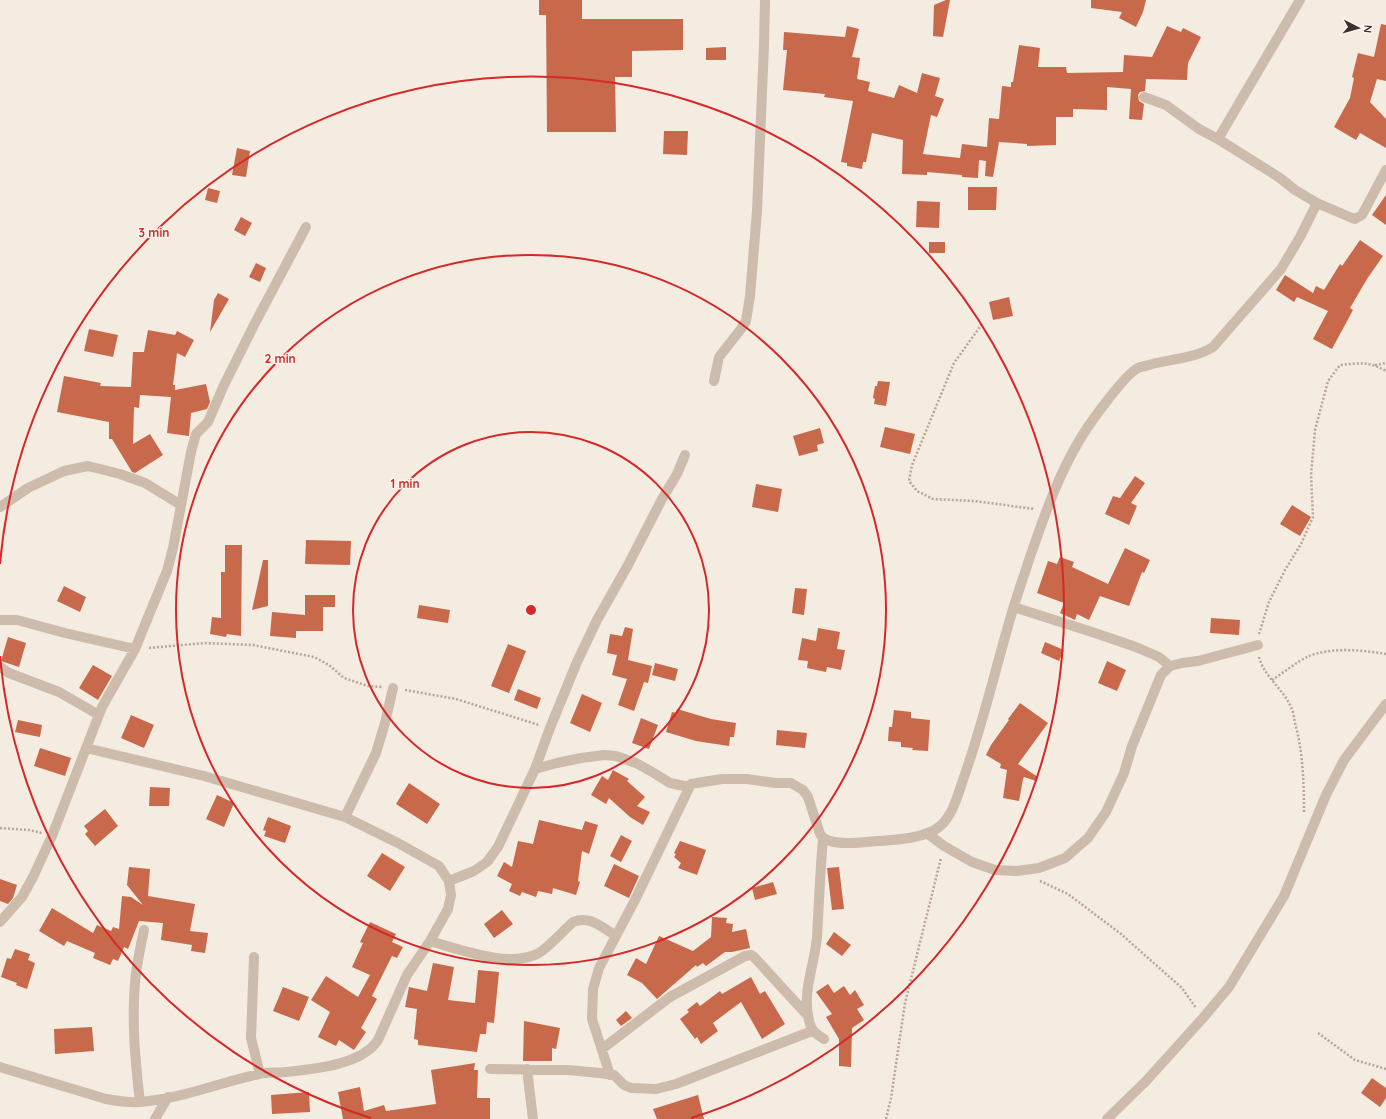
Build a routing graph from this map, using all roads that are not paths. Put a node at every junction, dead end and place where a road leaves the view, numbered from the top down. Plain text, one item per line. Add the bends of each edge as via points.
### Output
1 (765, 0) edge
2 (1300, 0) edge
3 (1144, 98) dead end
4 (1218, 139) junction
5 (1386, 170) edge
6 (1317, 203) junction
7 (306, 227) dead end
8 (714, 381) dead end
9 (685, 455) dead end
10 (181, 505) junction
11 (0, 507) edge
12 (1014, 607) junction
13 (0, 620) edge
14 (1258, 645) road end
15 (135, 649) junction
16 (1170, 666) junction
17 (0, 667) edge
18 (394, 688) road end
19 (1386, 704) edge
20 (99, 714) junction
21 (86, 748) junction
22 (535, 770) junction
23 (689, 787) junction
24 (345, 817) junction
25 (928, 834) junction
26 (822, 839) junction
27 (449, 881) junction
28 (0, 922) edge
29 (144, 930) dead end
30 (616, 936) junction
31 (430, 941) junction
32 (254, 957) dead end
33 (808, 1016) junction
34 (812, 1031) junction
35 (824, 1039) dead end
36 (602, 1049) junction
37 (0, 1067) edge
38 (490, 1069) dead end
39 (527, 1069) junction
40 (260, 1074) junction
41 (610, 1075) junction
42 (168, 1097) junction
43 (140, 1102) junction
44 (155, 1119) edge
45 (533, 1119) edge
46 (1107, 1119) edge

1 - 8 street via 757,210 750,296 746,321 719,357
2 - 4 street
3 - 4 street via 1166,105 1199,129
4 - 6 street
5 - 6 street via 1366,209 1355,219
6 - 12 street via 1281,269 1213,347 1189,357 1139,368 1131,373 1103,406 1063,470 1045,511
7 - 10 street via 250,332 208,422 195,437
9 - 22 street via 597,620 577,662
10 - 11 street via 145,483 88,466 64,471 28,488
10 - 15 street via 167,571
12 - 16 street via 1136,647 1160,657
12 - 25 street via 970,761 955,801 940,827
13 - 15 street via 17,620 65,634
14 - 16 street
15 - 20 street
16 - 25 street via 1161,675 1132,746 1124,773 1106,812 1088,838 1065,858 1039,868 995,870 972,862
17 - 20 street via 59,692
18 - 24 street via 376,753
19 - 46 street via 1344,760 1326,795 1284,896 1229,986 1146,1081
20 - 21 street
21 - 24 street via 204,776
21 - 28 street via 52,836 28,889
22 - 23 street via 581,758 616,756 636,763 670,783
22 - 27 street via 498,846 486,862 474,871
23 - 26 street via 694,783 722,779 791,783 803,790 808,797
23 - 30 street
24 - 27 street via 439,866
25 - 26 street via 853,843
26 - 33 street via 817,937 806,1004
27 - 31 street via 451,895 448,909
29 - 43 street via 136,973 134,1006
30 - 31 street via 588,919 580,919 573,922 539,953 520,959 493,958
30 - 36 street via 599,968 593,990 592,1019
31 - 40 street via 407,975 378,1040 368,1051 340,1063
32 - 40 street via 252,1038
33 - 34 street
33 - 36 street via 754,957 748,955 670,997
34 - 35 street
34 - 41 street via 667,1088 629,1088 618,1078
36 - 41 street
37 - 43 street via 106,1099
38 - 39 street
39 - 41 street
39 - 45 street
40 - 42 street
42 - 43 street
42 - 44 street

